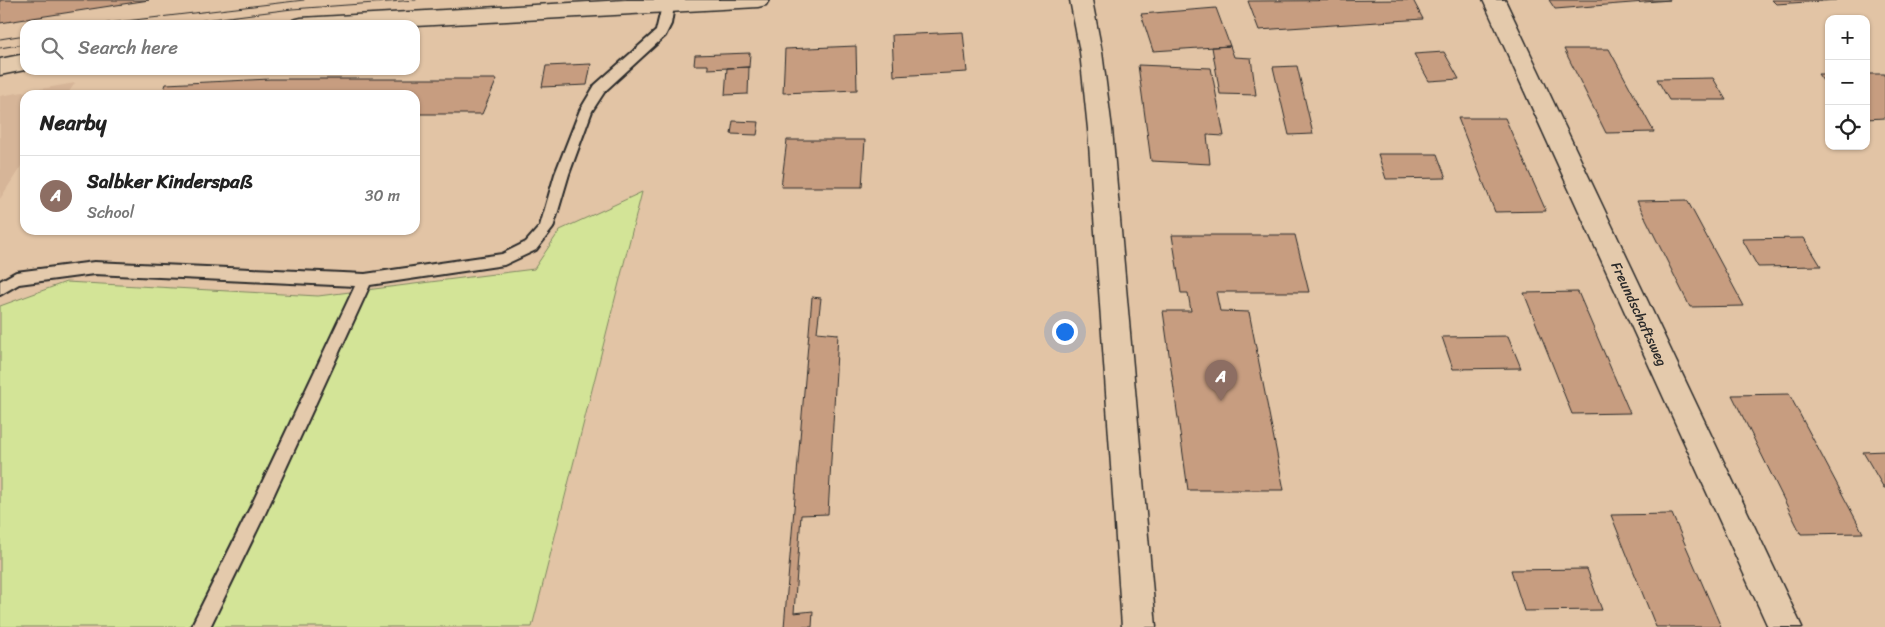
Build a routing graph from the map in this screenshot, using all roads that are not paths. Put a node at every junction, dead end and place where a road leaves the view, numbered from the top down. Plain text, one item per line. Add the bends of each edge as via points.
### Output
1 (758, 0) edge
2 (1080, 0) edge
3 (1494, 0) edge
4 (668, 6) junction
5 (370, 20) edge
6 (20, 63) edge
7 (0, 67) edge
8 (365, 280) junction
9 (0, 289) edge
10 (200, 627) edge
11 (1139, 627) edge
12 (1785, 627) edge

1 - 4 street
2 - 11 street via 1092,52 1100,130
3 - 12 street, Freundschaftsweg
4 - 5 street
4 - 8 lane via 660,33 600,88 586,110 546,228 531,246 504,259
6 - 7 street
8 - 9 lane via 94,268 16,278
8 - 10 lane

